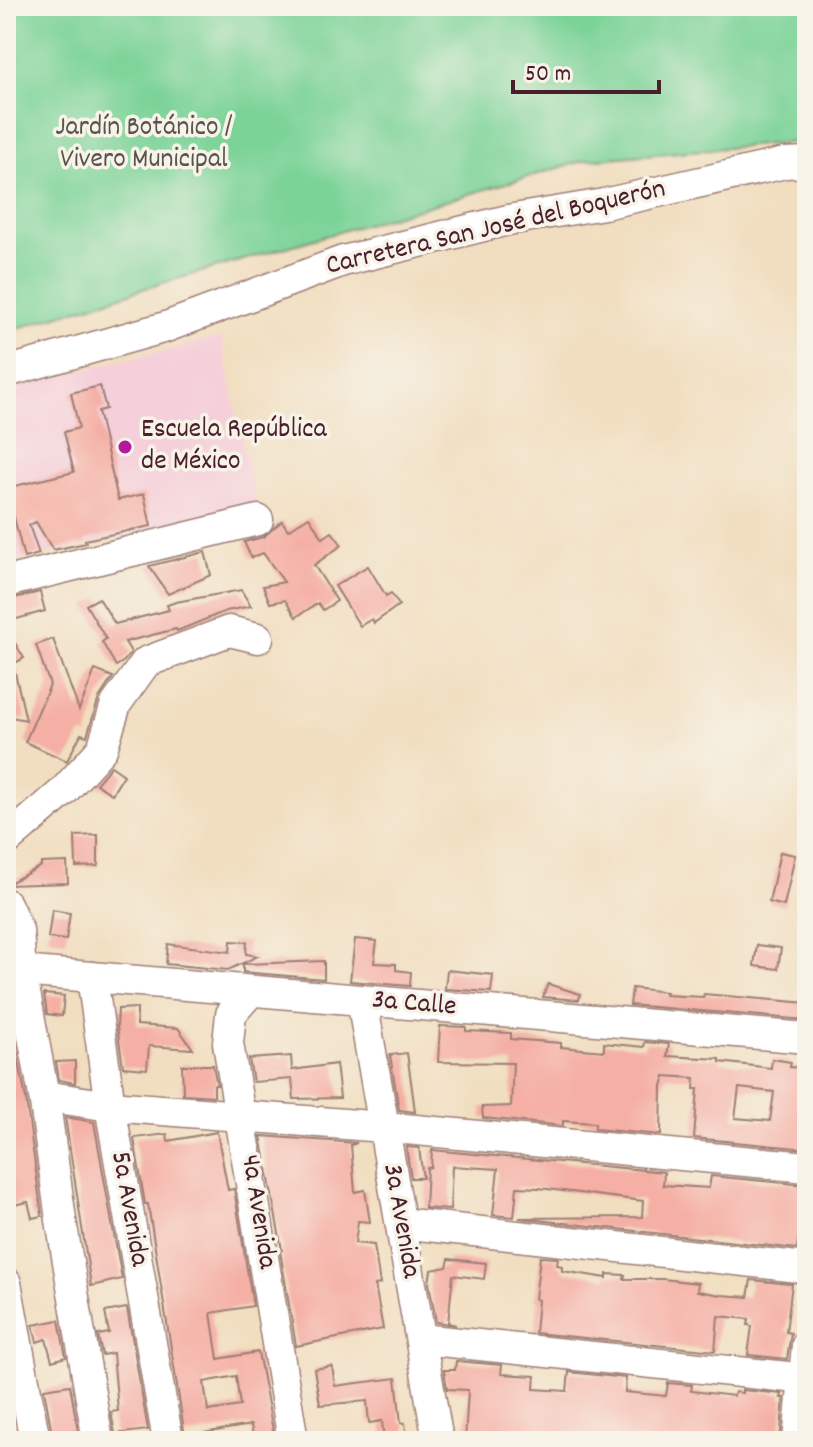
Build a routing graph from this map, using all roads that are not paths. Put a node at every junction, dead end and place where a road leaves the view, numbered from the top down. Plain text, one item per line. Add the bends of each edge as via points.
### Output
1 (807, 162) edge
2 (6, 372) edge
3 (258, 520) dead end
4 (6, 582) edge
5 (258, 638) dead end
6 (6, 841) edge
7 (6, 904) edge
8 (21, 971) junction
9 (92, 977) junction
10 (251, 991) junction
11 (362, 1000) junction
12 (807, 1038) edge
13 (44, 1096) junction
14 (110, 1106) junction
15 (241, 1115) junction
16 (384, 1127) junction
17 (807, 1167) edge
18 (401, 1223) junction
19 (807, 1268) edge
20 (6, 1283) edge
21 (421, 1339) junction
22 (807, 1345) edge
23 (806, 1379) edge
24 (35, 1441) edge
25 (98, 1441) edge
26 (168, 1441) edge
27 (293, 1441) edge
28 (438, 1441) edge
29 (798, 1441) edge

1 - 2 street, Carretera San José del Boquerón via 508,220 343,261 166,327
3 - 4 street
5 - 6 street via 229,631 146,662 116,704 102,749 63,792
7 - 8 street via 18,930
8 - 9 street, 3a Calle
8 - 13 street
9 - 10 street, 3a Calle
9 - 14 street, 5a Avenida
10 - 11 street, 3a Calle
10 - 15 street, 4a Avenida via 231,1014 228,1043
11 - 12 street, 3a Calle
11 - 16 street, 3a Avenida
13 - 14 street
13 - 25 street
14 - 15 street
14 - 26 street, 5a Avenida
15 - 16 street
15 - 27 street, 4a Avenida
16 - 17 street
16 - 18 street, 3a Avenida
18 - 19 street
18 - 21 street, 3a Avenida
20 - 24 street
21 - 23 street
21 - 28 street, 3a Avenida
22 - 23 street
23 - 29 street

